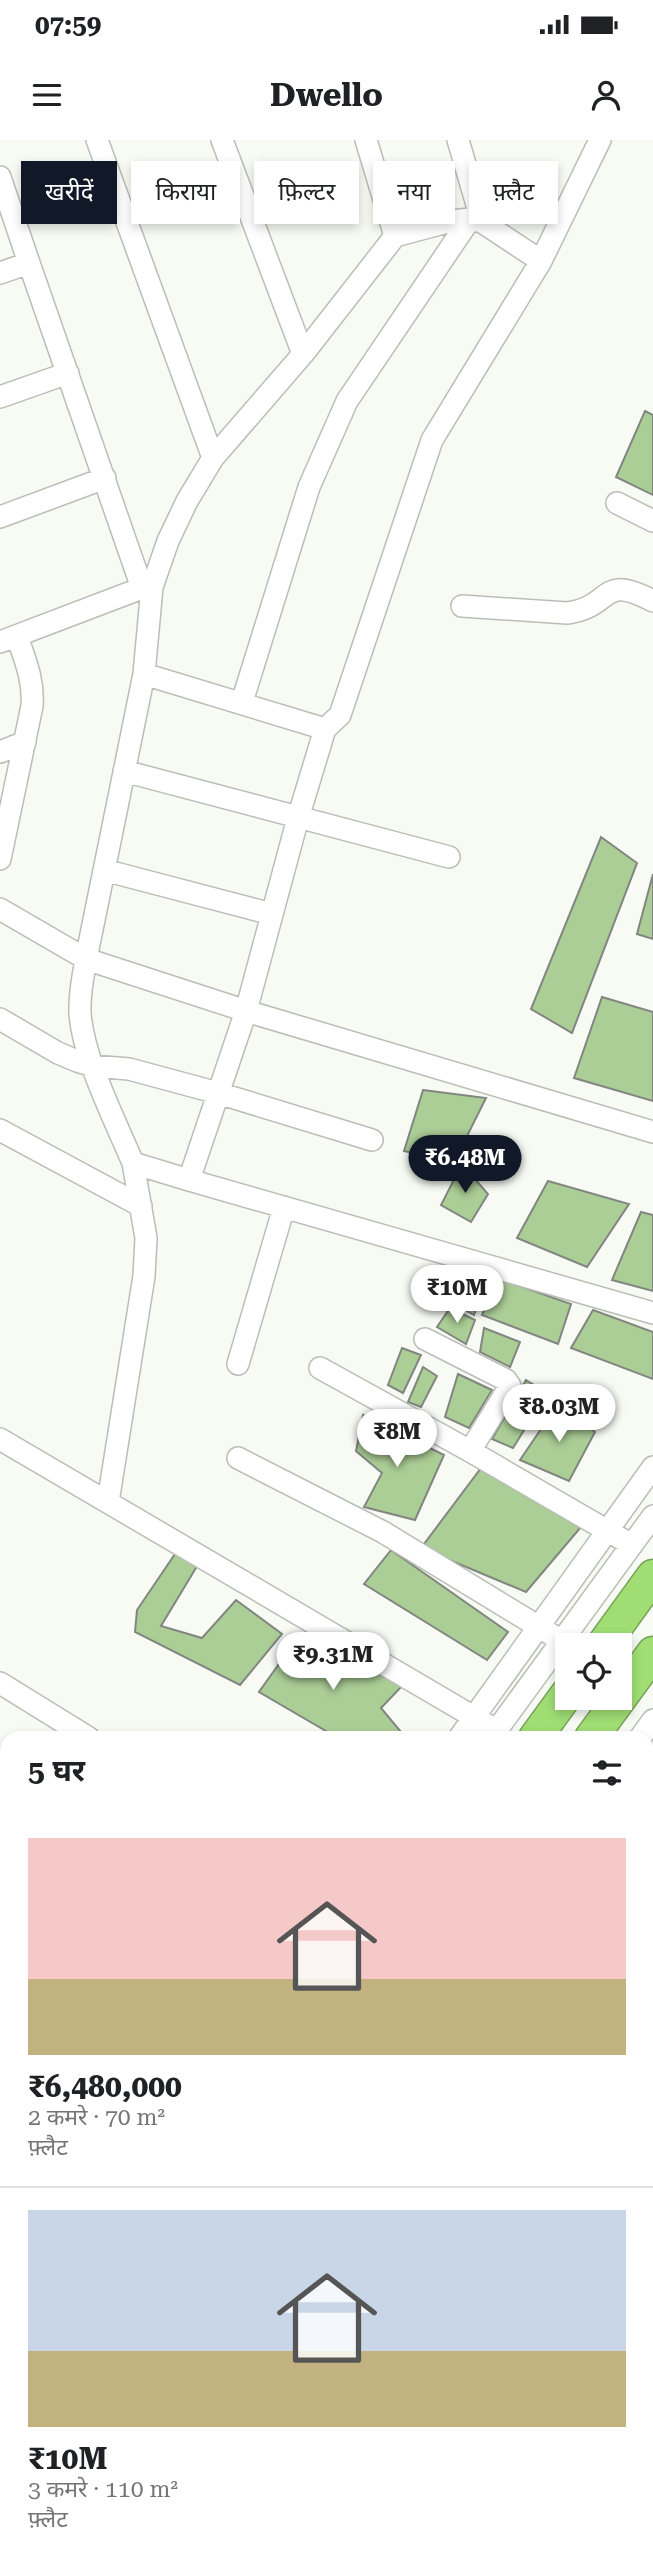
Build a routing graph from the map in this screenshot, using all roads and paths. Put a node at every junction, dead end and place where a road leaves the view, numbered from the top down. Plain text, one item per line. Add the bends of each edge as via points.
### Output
1 (97, 140) edge
2 (222, 140) edge
3 (366, 140) edge
4 (458, 140) edge
5 (600, 140) edge
6 (0, 177) edge
7 (469, 189) edge
8 (469, 220) edge
9 (473, 224) edge
10 (482, 224) edge
11 (396, 236) junction
12 (541, 261) junction
13 (29, 263) junction
14 (0, 273) edge
15 (303, 354) junction
16 (68, 373) junction
17 (0, 397) edge
18 (213, 458) junction
19 (105, 478) junction
20 (617, 503) dead end
21 (0, 517) edge
22 (653, 522) edge
23 (147, 587) junction
24 (653, 601) edge
25 (462, 606) dead end
26 (8, 639) edge
27 (144, 674) junction
28 (242, 702) junction
29 (325, 729) junction
30 (25, 743) junction
31 (0, 752) edge
32 (124, 771) junction
33 (298, 818) junction
34 (449, 857) dead end
35 (0, 859) edge
36 (104, 870) junction
37 (0, 909) edge
38 (272, 914) junction
39 (86, 959) junction
40 (246, 1011) junction
41 (0, 1019) edge
42 (93, 1066) junction
43 (218, 1093) junction
44 (0, 1130) edge
45 (653, 1132) edge
46 (372, 1140) dead end
47 (133, 1163) junction
48 (189, 1180) junction
49 (141, 1206) junction
50 (284, 1207) junction
51 (653, 1313) edge
52 (425, 1339) dead end
53 (238, 1364) dead end
54 (320, 1368) dead end
55 (0, 1439) edge
56 (470, 1451) junction
57 (238, 1458) dead end
58 (653, 1467) edge
59 (108, 1502) junction
60 (653, 1516) edge
61 (607, 1530) junction
62 (632, 1545) junction
63 (653, 1576) edge
64 (539, 1626) junction
65 (568, 1633) edge
66 (612, 1633) edge
67 (555, 1636) edge
68 (555, 1651) edge
69 (653, 1653) edge
70 (0, 1683) edge
71 (555, 1710) edge
72 (474, 1717) junction
73 (78, 1731) edge
74 (464, 1731) edge
75 (490, 1731) edge
76 (496, 1731) edge
77 (540, 1731) edge
78 (596, 1731) edge

1 - 18 street
2 - 15 street
3 - 11 street
4 - 7 street
5 - 12 street
6 - 13 street
8 - 11 street
9 - 28 street via 347,401 309,488
10 - 12 street
11 - 15 street
12 - 29 street via 432,440 340,715
13 - 14 street
13 - 16 street
15 - 18 street
16 - 17 street
16 - 19 street
18 - 23 street via 187,501
19 - 21 street
19 - 23 street
20 - 22 street
23 - 26 street
23 - 27 street
24 - 25 street via 633,590 614,589 581,611
26 - 30 street via 33,688
27 - 28 street
27 - 32 street
28 - 29 street
29 - 33 street
30 - 31 street
30 - 35 street
32 - 33 street
32 - 36 street
33 - 34 street
33 - 38 street
36 - 38 street
36 - 39 street
37 - 39 street
38 - 40 street
39 - 40 street
39 - 42 street via 80,1014
40 - 43 street
40 - 45 street
41 - 42 street via 58,1053
42 - 43 street via 128,1069
42 - 47 street
43 - 46 street
43 - 48 street
44 - 49 street
47 - 48 street
47 - 49 street
48 - 50 street
49 - 59 street via 146,1238 144,1276
50 - 51 street
50 - 53 street
52 - 56 street via 510,1386
54 - 56 street
55 - 59 street
56 - 61 street
57 - 64 street via 383,1532
58 - 61 street
59 - 72 street
60 - 62 street
61 - 62 street
61 - 64 street
62 - 65 street
63 - 66 highway
64 - 67 street
64 - 72 street
68 - 76 street
69 - 78 highway
70 - 73 street
71 - 77 highway
72 - 74 street
72 - 75 street

